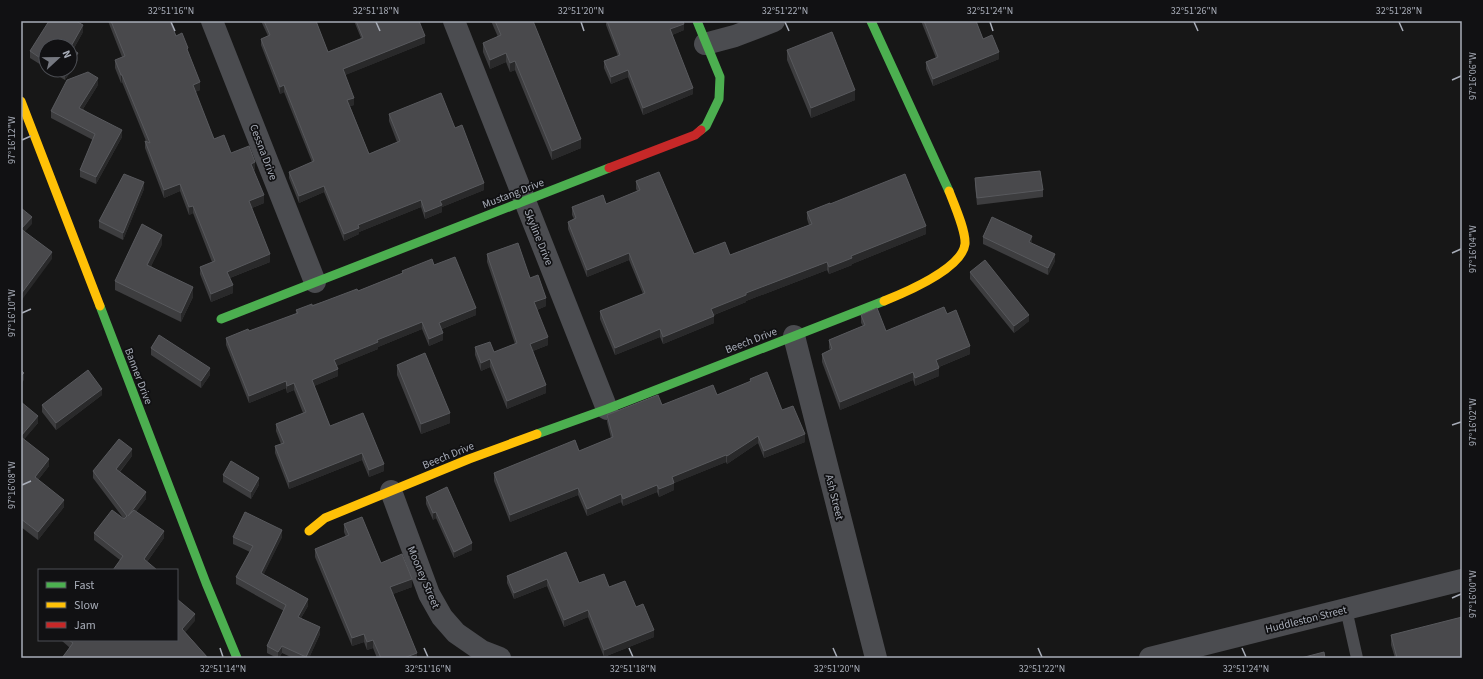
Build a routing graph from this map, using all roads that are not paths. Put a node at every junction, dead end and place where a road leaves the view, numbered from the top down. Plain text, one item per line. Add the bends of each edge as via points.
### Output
1 (212, 21) edge
2 (454, 21) edge
3 (697, 21) edge
4 (774, 21) edge
5 (871, 21) edge
6 (705, 44) junction
7 (21, 101) edge
8 (525, 201) junction
9 (315, 282) junction
10 (221, 319) dead end
11 (794, 336) junction
12 (608, 409) junction
13 (391, 491) junction
14 (309, 531) dead end
15 (1462, 580) edge
16 (1346, 609) junction
17 (1186, 654) edge
18 (237, 658) edge
19 (500, 658) edge
20 (876, 658) edge
21 (1150, 658) edge
22 (1357, 658) edge

1 - 9 street, Cessna Drive
2 - 8 street, Skyline Drive
3 - 6 street, Mustang Drive
4 - 6 street via 736,36
5 - 11 street, Beech Drive via 949,190 964,234 965,245 959,257 940,273 912,289
6 - 8 street, Mustang Drive via 720,77 719,99 706,126 695,135
7 - 18 street, Banner Drive via 206,584
8 - 9 street, Mustang Drive
8 - 12 street, Skyline Drive
9 - 10 street, Mustang Drive
11 - 12 street, Beech Drive
11 - 20 street, Ash Street
12 - 13 street, Beech Drive via 469,459
13 - 14 street, Beech Drive via 325,518
13 - 19 street, Mooney Street via 429,594 442,617 456,633 482,651
15 - 16 street, Huddleston Street
16 - 17 street, Huddleston Street
16 - 22 lane
17 - 21 street, Huddleston Street

